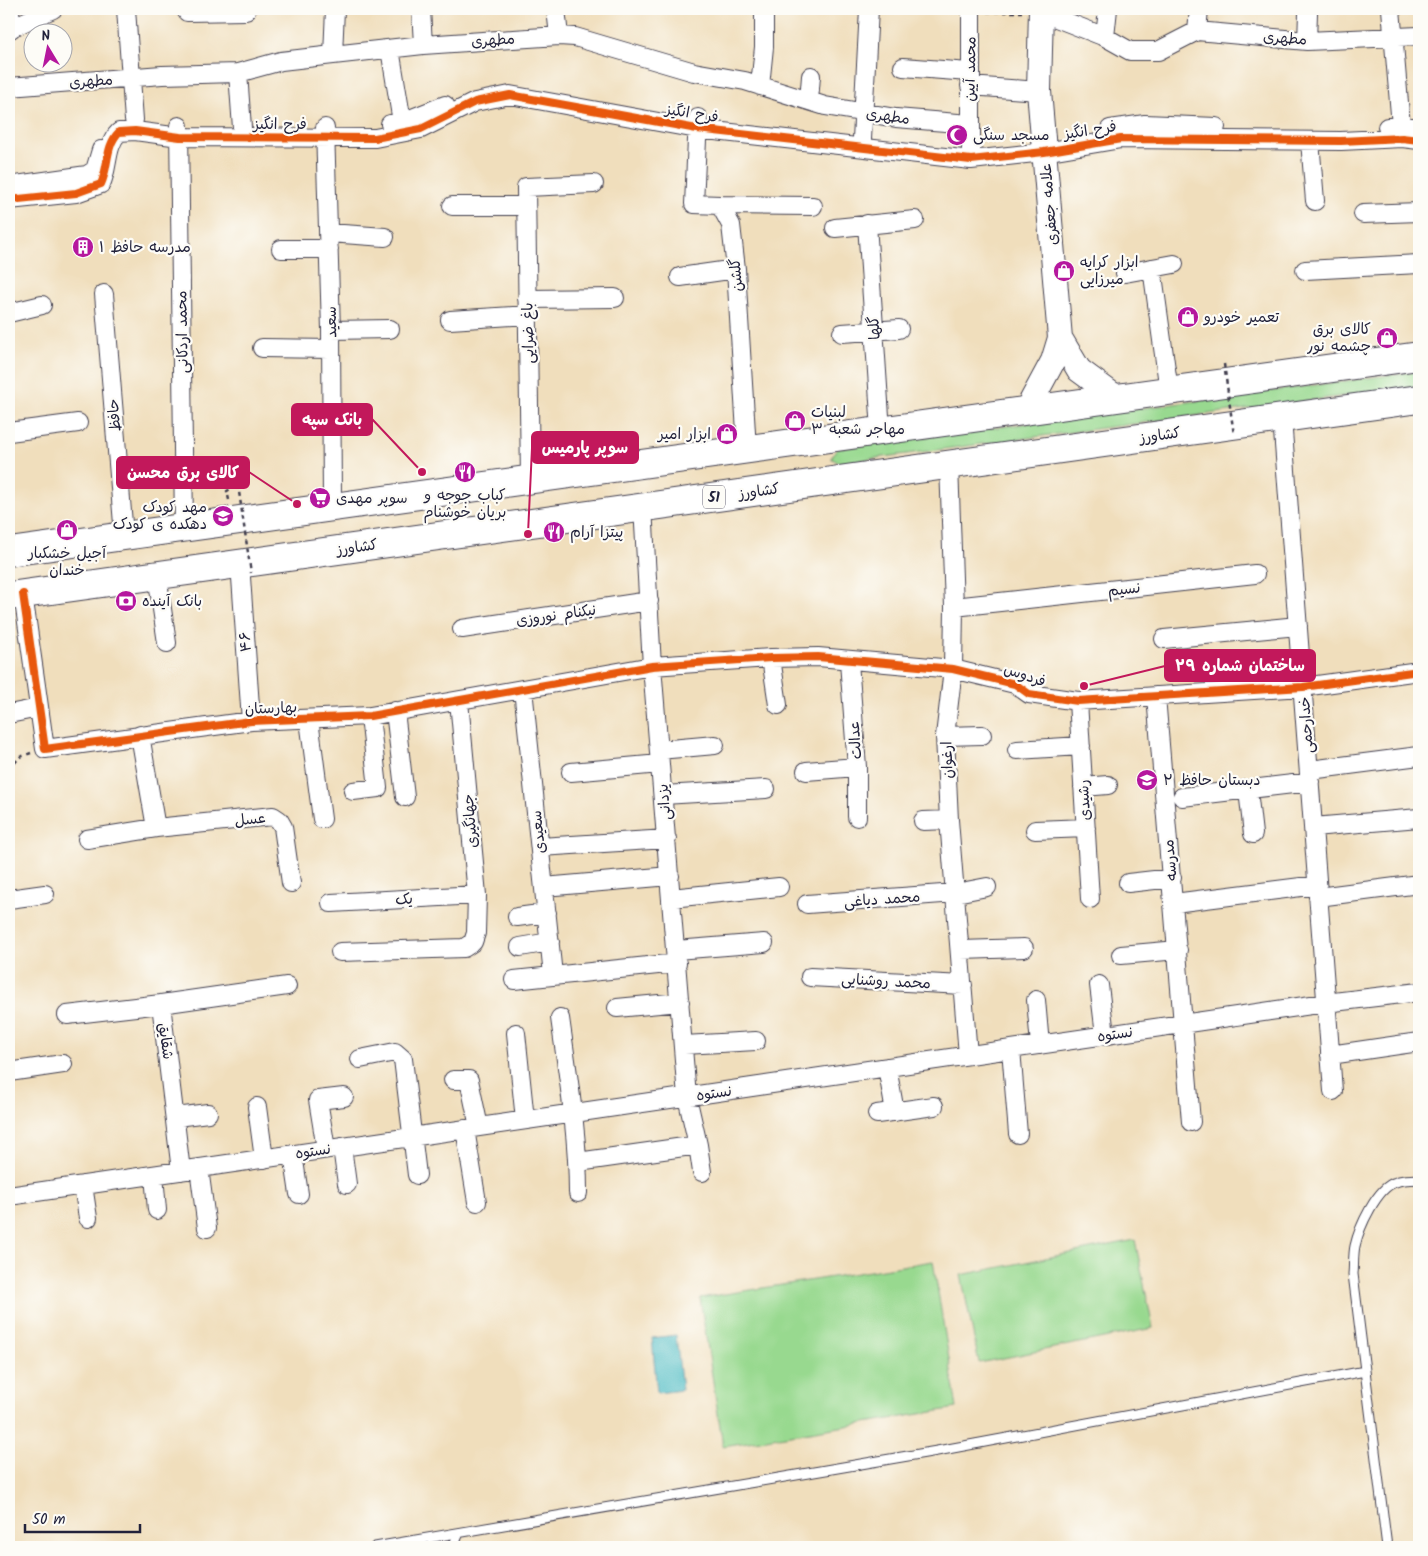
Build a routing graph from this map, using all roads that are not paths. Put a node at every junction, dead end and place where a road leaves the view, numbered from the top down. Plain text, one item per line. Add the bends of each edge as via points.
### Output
1 (10, 9) edge
2 (53, 9) edge
3 (126, 9) edge
4 (334, 9) edge
5 (421, 9) edge
6 (556, 9) edge
7 (764, 9) edge
8 (869, 9) edge
9 (1108, 9) edge
10 (1199, 9) edge
11 (1391, 9) edge
12 (215, 10) edge
13 (1041, 10) edge
14 (971, 11) edge
15 (187, 12) dead end
16 (246, 12) dead end
17 (1308, 12) dead end
18 (10, 29) edge
19 (1197, 31) junction
20 (559, 36) junction
21 (1419, 36) edge
22 (1105, 37) junction
23 (1393, 37) junction
24 (1307, 41) junction
25 (422, 45) junction
26 (390, 49) junction
27 (333, 55) junction
28 (903, 67) dead end
29 (238, 73) junction
30 (811, 76) dead end
31 (130, 78) junction
32 (970, 79) junction
33 (9, 86) edge
34 (760, 86) junction
35 (1039, 91) junction
36 (809, 101) junction
37 (865, 113) junction
38 (134, 120) junction
39 (402, 122) junction
40 (698, 124) junction
41 (970, 124) junction
42 (1401, 126) junction
43 (1419, 127) edge
44 (242, 128) junction
45 (180, 129) junction
46 (325, 132) junction
47 (862, 139) junction
48 (1419, 140) edge
49 (1310, 141) junction
50 (1044, 146) junction
51 (970, 154) junction
52 (594, 184) dead end
53 (9, 186) edge
54 (9, 200) edge
55 (1315, 201) dead end
56 (720, 205) junction
57 (452, 206) dead end
58 (526, 206) junction
59 (813, 206) dead end
60 (1419, 212) edge
61 (1363, 214) dead end
62 (915, 220) dead end
63 (867, 224) junction
64 (835, 228) dead end
65 (384, 237) dead end
66 (329, 241) junction
67 (281, 249) dead end
68 (1174, 264) dead end
69 (1419, 264) edge
70 (1152, 268) junction
71 (736, 269) junction
72 (1305, 270) dead end
73 (1125, 273) dead end
74 (680, 277) dead end
75 (104, 294) dead end
76 (615, 298) dead end
77 (42, 305) dead end
78 (528, 307) junction
79 (9, 313) edge
80 (450, 320) dead end
81 (390, 329) dead end
82 (899, 329) dead end
83 (331, 330) junction
84 (874, 330) junction
85 (842, 333) dead end
86 (1060, 338) junction
87 (262, 348) dead end
88 (331, 349) junction
89 (1419, 356) edge
90 (1168, 391) junction
91 (1116, 398) junction
92 (1419, 399) edge
93 (1026, 411) junction
94 (1282, 418) junction
95 (78, 423) dead end
96 (881, 431) junction
97 (9, 432) edge
98 (747, 449) junction
99 (949, 464) junction
100 (530, 480) junction
101 (332, 507) junction
102 (643, 507) junction
103 (184, 528) junction
104 (124, 536) junction
105 (13, 548) edge
106 (246, 568) junction
107 (1255, 574) dead end
108 (157, 575) junction
109 (16, 595) edge
110 (650, 601) junction
111 (954, 607) junction
112 (1298, 626) junction
113 (462, 629) dead end
114 (1164, 639) dead end
115 (167, 643) dead end
116 (771, 658) junction
117 (849, 662) junction
118 (652, 666) junction
119 (953, 669) junction
120 (1419, 671) edge
121 (1303, 687) junction
122 (523, 690) junction
123 (1156, 696) junction
124 (459, 701) junction
125 (1078, 701) junction
126 (778, 705) dead end
127 (39, 708) junction
128 (395, 711) junction
129 (9, 714) edge
130 (370, 716) junction
131 (309, 720) junction
132 (251, 721) junction
133 (140, 735) junction
134 (982, 735) dead end
135 (946, 736) junction
136 (715, 745) dead end
137 (1081, 746) junction
138 (1017, 750) dead end
139 (1419, 756) edge
140 (660, 757) junction
141 (857, 767) junction
142 (806, 771) dead end
143 (572, 772) dead end
144 (1310, 776) junction
145 (1108, 785) dead end
146 (1084, 787) junction
147 (766, 789) dead end
148 (1248, 790) junction
149 (353, 791) dead end
150 (663, 795) junction
151 (405, 797) dead end
152 (1182, 797) dead end
153 (857, 817) dead end
154 (1419, 818) edge
155 (322, 819) dead end
156 (949, 820) junction
157 (923, 822) dead end
158 (1314, 827) junction
159 (156, 828) junction
160 (1086, 828) junction
161 (1035, 830) dead end
162 (1254, 834) dead end
163 (87, 839) dead end
164 (666, 839) junction
165 (540, 847) junction
166 (670, 876) junction
167 (1172, 878) junction
168 (291, 882) dead end
169 (1128, 883) dead end
170 (1419, 884) edge
171 (779, 886) dead end
172 (544, 887) junction
173 (987, 887) dead end
174 (1318, 891) junction
175 (956, 893) junction
176 (45, 894) dead end
177 (477, 895) junction
178 (672, 898) junction
179 (9, 899) edge
180 (1090, 899) dead end
181 (1174, 902) junction
182 (331, 903) dead end
183 (807, 904) dead end
184 (547, 914) junction
185 (517, 917) dead end
186 (550, 942) junction
187 (764, 943) dead end
188 (520, 947) dead end
189 (1024, 948) dead end
190 (961, 950) junction
191 (1178, 950) junction
192 (340, 952) dead end
193 (1121, 954) dead end
194 (676, 957) junction
195 (553, 975) junction
196 (810, 977) dead end
197 (514, 980) dead end
198 (963, 985) junction
199 (1100, 985) dead end
200 (287, 986) dead end
201 (1419, 992) edge
202 (1036, 1000) dead end
203 (680, 1002) junction
204 (1325, 1003) junction
205 (161, 1004) junction
206 (617, 1008) dead end
207 (67, 1015) dead end
208 (560, 1018) dead end
209 (1184, 1023) junction
210 (516, 1033) dead end
211 (1105, 1035) junction
212 (756, 1041) dead end
213 (1419, 1042) edge
214 (1040, 1045) junction
215 (684, 1046) junction
216 (1011, 1049) junction
217 (968, 1055) junction
218 (1330, 1055) junction
219 (360, 1059) dead end
220 (63, 1064) dead end
221 (887, 1067) junction
222 (9, 1072) edge
223 (453, 1080) dead end
224 (1333, 1091) dead end
225 (344, 1096) dead end
226 (686, 1097) junction
227 (934, 1106) dead end
228 (257, 1108) dead end
229 (895, 1112) junction
230 (208, 1113) dead end
231 (573, 1113) junction
232 (877, 1114) dead end
233 (176, 1116) junction
234 (525, 1120) junction
235 (1191, 1122) dead end
236 (472, 1128) junction
237 (1018, 1134) dead end
238 (412, 1137) junction
239 (698, 1145) junction
240 (334, 1148) junction
241 (293, 1154) junction
242 (264, 1159) junction
243 (578, 1162) junction
244 (200, 1168) junction
245 (181, 1171) junction
246 (702, 1172) dead end
247 (154, 1175) junction
248 (417, 1175) dead end
249 (1419, 1179) edge
250 (347, 1184) dead end
251 (83, 1185) junction
252 (578, 1193) dead end
253 (299, 1194) dead end
254 (9, 1196) edge
255 (477, 1202) dead end
256 (158, 1210) dead end
257 (88, 1218) dead end
258 (207, 1228) dead end
259 (1365, 1371) junction
260 (459, 1533) junction
261 (375, 1547) edge
262 (454, 1547) edge
263 (1387, 1547) edge

1 - 18 street
2 - 18 street
3 - 31 street
4 - 27 street
5 - 25 street
6 - 20 street
7 - 34 street
8 - 37 street
9 - 22 street
10 - 19 street
11 - 23 street
12 - 15 street
12 - 16 street
13 - 22 street
13 - 35 main road, علامه جعفری
14 - 32 street, محمد آیین
17 - 24 street
19 - 22 street via 1158,51 1130,51
19 - 24 street, مطهری
20 - 25 street, مطهری
20 - 34 street, مطهری via 575,37 694,72
21 - 23 street, مطهری
23 - 24 street, مطهری
23 - 42 street
25 - 26 street, مطهری
26 - 27 street, مطهری
26 - 39 street
27 - 29 street, مطهری via 281,61
28 - 32 street
29 - 31 street, مطهری
29 - 44 street
30 - 36 street
31 - 33 street, مطهری
31 - 38 street
32 - 35 street
32 - 41 street, محمد آیین
34 - 36 street, مطهری
35 - 50 main road, علامه جعفری
36 - 37 street, مطهری
37 - 41 street, مطهری
37 - 47 street
38 - 45 street
38 - 53 street via 107,126 95,170 87,175
39 - 40 street via 467,96 507,86
39 - 46 street
40 - 46 street, فرح انگیز via 510,95 475,102 412,130 375,138
40 - 47 street
40 - 51 street, فرح انگیز
40 - 56 street via 694,204
41 - 51 street, محمد آیین
42 - 43 street
42 - 50 street via 1307,131 1146,124
44 - 45 street
44 - 46 street
45 - 46 street, فرح انگیز
45 - 54 street, فرح انگیز via 119,132 111,140 101,184 76,193
45 - 103 street, محمد اردکانی
46 - 66 street, سعید
47 - 51 street
48 - 49 street, فرح انگیز
49 - 50 street, فرح انگیز via 1121,139
49 - 55 street
50 - 51 street via 983,150
50 - 86 main road, علامه جعفری
52 - 58 street, باغ ضرایی via 526,187
56 - 59 street
56 - 71 street, گلشن via 731,225
57 - 58 street
58 - 78 street, باغ ضرایی
60 - 61 street
62 - 63 street
63 - 64 street
63 - 84 street, گلها
65 - 66 street
66 - 67 street
66 - 83 street, سعید
68 - 70 street
69 - 72 street
70 - 73 street
70 - 90 street
71 - 74 street
71 - 98 street, گلشن
75 - 104 street, حافظ
76 - 78 street
77 - 79 street
78 - 80 street
78 - 100 street, باغ ضرایی
81 - 83 street
82 - 84 street
83 - 88 street, سعید
84 - 85 street
84 - 96 street, گلها
86 - 91 main road, علامه جعفری via 1079,370
86 - 93 main road, علامه جعفری via 1053,361
87 - 88 street
88 - 101 street, سعید
89 - 90 main road
90 - 91 main road
91 - 93 main road
92 - 94 main road, کشاورز / 51
93 - 96 main road
94 - 99 main road, کشاورز / 51
94 - 112 street, خدارحمی
95 - 97 street
96 - 98 main road
98 - 100 main road
99 - 102 main road, کشاورز / 51
99 - 111 street, ارغوان
100 - 101 main road
101 - 103 main road
102 - 106 main road, کشاورز / 51
102 - 110 street, یزدانی
103 - 104 main road
104 - 105 main road
106 - 108 main road, کشاورز / 51
106 - 132 street, ۴۶
107 - 111 street, نسیم
108 - 109 main road, کشاورز / 51
108 - 115 street
109 - 127 street, بهارستان
110 - 113 street, نیکنام نوروزی
110 - 118 street, یزدانی
111 - 119 street, ارغوان
112 - 114 street
112 - 121 street, خدارحمی
116 - 117 street, فردوس via 818,657
116 - 118 street, فردوس
116 - 126 street
117 - 119 street, فردوس
117 - 141 street, عدالت
118 - 122 street, بهارستان
118 - 140 street, یزدانی
119 - 125 street, فردوس via 1015,684 1030,694
119 - 135 street, ارغوان
120 - 121 street, فردوس
121 - 123 street, فردوس
121 - 144 street, خدارحمی
122 - 124 street, بهارستان
122 - 165 street, سعیدی
123 - 125 street, فردوس
123 - 167 street, مدرسه
124 - 128 street, بهارستان
124 - 177 street, جهانگیری
125 - 137 street, رشیدی
127 - 129 street
127 - 133 street, بهارستان via 45,749
128 - 130 street, بهارستان
128 - 151 street
130 - 131 street, بهارستان
130 - 149 street via 378,788
131 - 132 street, بهارستان
131 - 155 street
132 - 133 street, بهارستان
133 - 159 street
134 - 135 street
135 - 156 street, ارغوان
136 - 140 street
137 - 138 street
137 - 146 street, رشیدی
139 - 144 street
140 - 143 street
140 - 150 street, یزدانی
141 - 142 street, عدالت
141 - 153 street
144 - 148 street
144 - 158 street, خدارحمی
145 - 146 street
146 - 160 street, رشیدی
147 - 150 street
148 - 152 street
148 - 162 street
150 - 164 street, یزدانی
154 - 158 street
156 - 157 street
156 - 175 street, ارغوان
158 - 174 street, خدارحمی
159 - 163 street
159 - 168 street, عسل via 273,816 283,827
160 - 161 street
160 - 180 street, رشیدی
164 - 165 street
164 - 166 street, یزدانی
165 - 172 street, سعیدی
166 - 172 street
166 - 178 street, یزدانی
167 - 169 street
167 - 181 street, مدرسه
170 - 174 street
171 - 178 street
172 - 184 street, سعیدی
173 - 175 street, محمد دیاغی
174 - 181 street
174 - 204 street, خدارحمی
175 - 183 street, محمد دیاغی
175 - 190 street, ارغوان
176 - 179 street
177 - 182 street, یک
177 - 192 street, جهانگیری via 476,933 473,942 464,948
178 - 194 street, یزدانی
181 - 191 street, مدرسه
184 - 185 street
184 - 186 street, سعیدی
186 - 188 street
186 - 195 street, سعیدی
187 - 194 street
189 - 190 street
190 - 198 street, ارغوان
191 - 193 street
191 - 209 street, مدرسه
194 - 195 street
194 - 203 street, یزدانی
195 - 197 street
196 - 198 street, محمد روشنایی
198 - 217 street, ارغوان
199 - 211 street
200 - 205 street
201 - 204 street, نستوه
202 - 214 street
203 - 206 street
203 - 215 street, یزدانی
204 - 209 street, نستوه
204 - 218 street, خدارحمی
205 - 207 street, شقایق
205 - 233 street, شقایق
208 - 231 street
209 - 211 street, نستوه
209 - 235 street, مدرسه
210 - 234 street
211 - 214 street, نستوه
212 - 215 street
213 - 218 street
214 - 216 street, نستوه
215 - 226 street, یزدانی
216 - 217 street, نستوه
216 - 237 street
217 - 221 street, نستوه
218 - 224 street, خدارحمی
219 - 238 street via 395,1052 403,1059
220 - 222 street
221 - 226 street, نستوه
221 - 229 street
223 - 236 street via 469,1080
225 - 240 street via 318,1100
226 - 231 street, نستوه
226 - 239 street, یزدانی
227 - 229 street
228 - 242 street
229 - 232 street
230 - 233 street
231 - 234 street, نستوه
231 - 243 street
233 - 245 street, شقایق
234 - 236 street, نستوه
236 - 238 street, نستوه
236 - 255 street
238 - 240 street, نستوه
238 - 248 street
239 - 243 street
239 - 246 street, یزدانی
240 - 241 street, نستوه
240 - 250 street
241 - 242 street, نستوه
241 - 253 street
242 - 244 street, نستوه
243 - 252 street
244 - 245 street, نستوه
244 - 258 street
245 - 247 street, نستوه
247 - 251 street, نستوه
247 - 256 street
249 - 259 lane via 1395,1182 1384,1190 1362,1223 1355,1246 1353,1274
251 - 254 street, نستوه
251 - 257 street
259 - 260 lane via 937,1452
259 - 263 lane
260 - 261 lane
260 - 262 lane

